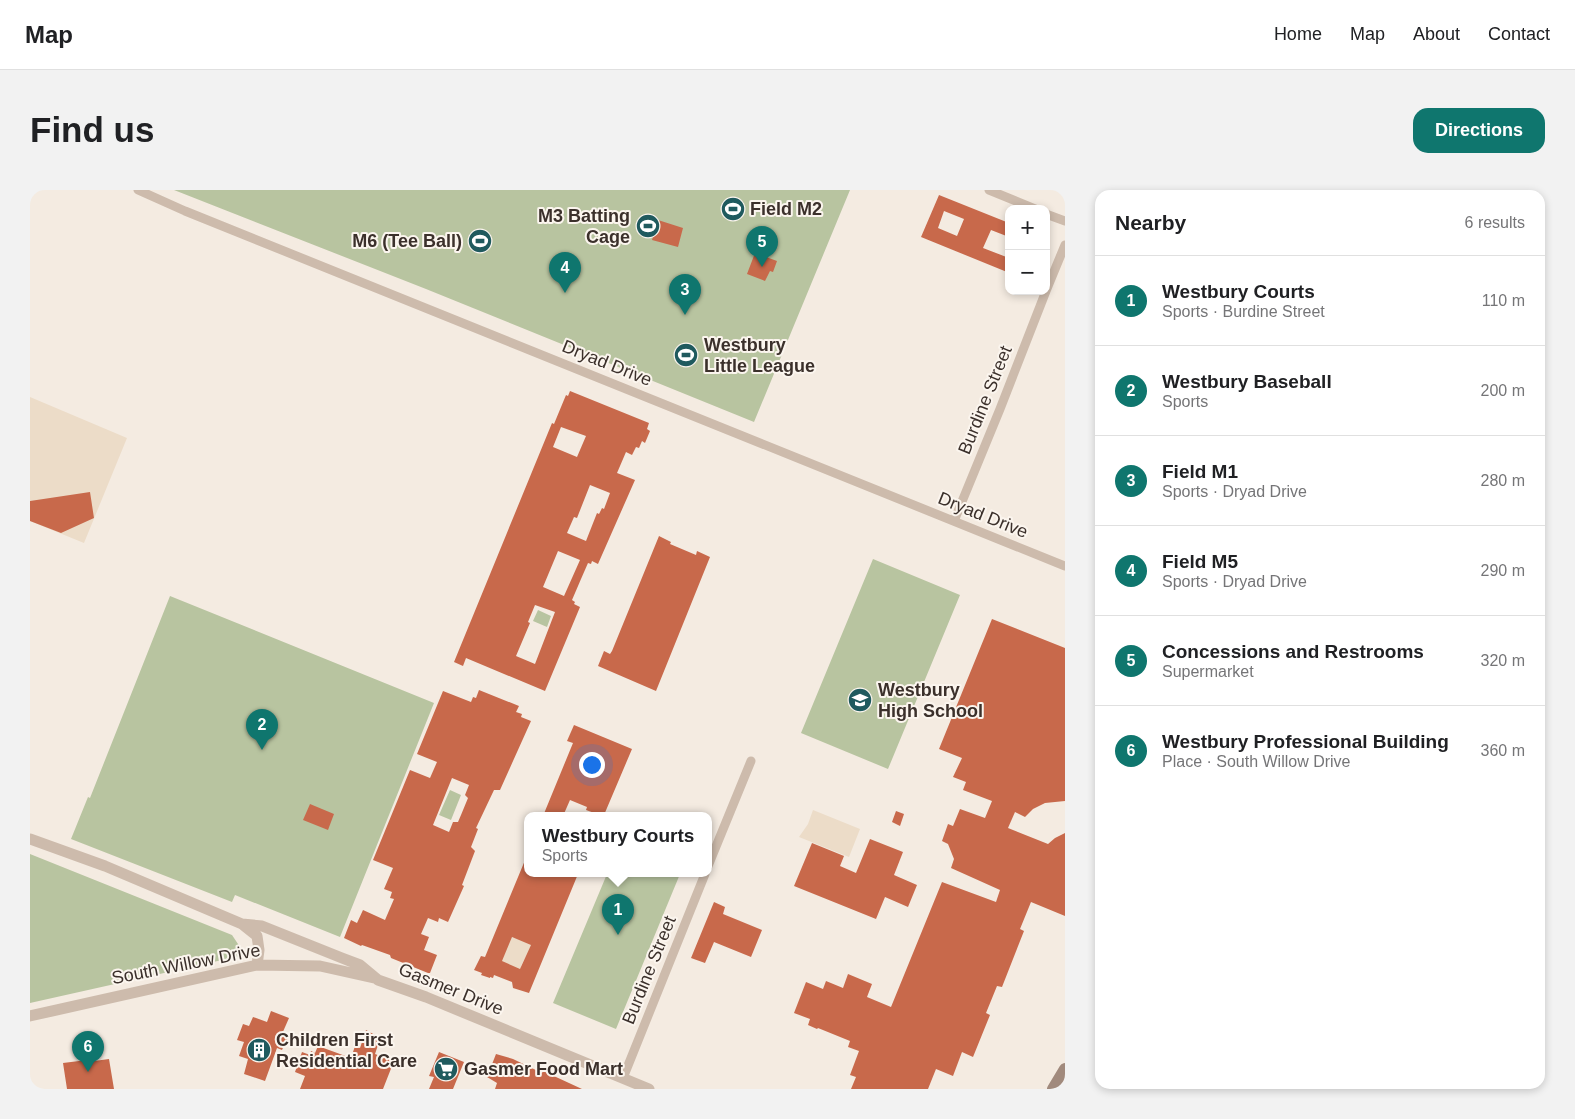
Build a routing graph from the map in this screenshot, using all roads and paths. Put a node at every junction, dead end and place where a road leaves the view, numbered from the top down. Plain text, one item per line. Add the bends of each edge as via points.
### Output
1 (138, 190) edge
2 (989, 190) edge
3 (1025, 205) edge
4 (1050, 215) edge
5 (1065, 221) edge
6 (1065, 245) edge
7 (1050, 281) edge
8 (1044, 295) edge
9 (954, 521) junction
10 (1065, 566) edge
11 (750, 761) dead end
12 (30, 839) edge
13 (712, 856) edge
14 (704, 877) edge
15 (242, 924) junction
16 (257, 965) junction
17 (378, 980) junction
18 (30, 1016) edge
19 (1065, 1069) edge
20 (623, 1078) junction
21 (649, 1089) edge
22 (1053, 1089) edge

1 - 9 street, Dryad Drive
2 - 3 street
4 - 5 street
6 - 7 street, Burdine Street
8 - 9 street, Burdine Street
9 - 10 street, Dryad Drive
11 - 13 street
12 - 15 street, Gasmer Drive via 105,866
14 - 20 street, Burdine Street
15 - 16 street, Gasmer Drive via 257,936
15 - 17 street, Gasmer Drive via 262,926 360,965
16 - 17 street, South Willow Drive via 320,966
16 - 18 street, South Willow Drive
17 - 20 street, Gasmer Drive
19 - 22 main road
20 - 21 street, Gasmer Drive

